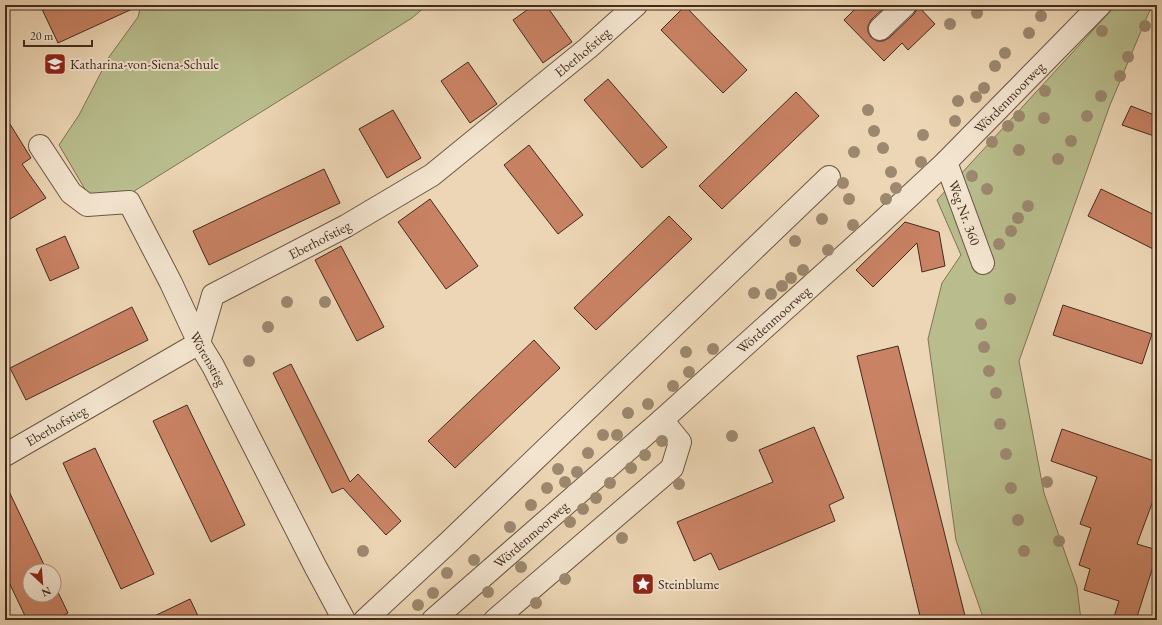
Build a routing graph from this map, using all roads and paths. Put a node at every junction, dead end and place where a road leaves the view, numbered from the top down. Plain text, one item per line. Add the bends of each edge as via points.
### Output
1 (636, 5) edge
2 (905, 5) edge
3 (1100, 5) edge
4 (880, 29) dead end
5 (40, 146) dead end
6 (946, 162) junction
7 (829, 177) dead end
8 (983, 263) dead end
9 (199, 343) junction
10 (662, 420) junction
11 (5, 455) edge
12 (344, 620) edge
13 (365, 620) edge
14 (433, 620) edge
15 (495, 620) edge

1 - 9 street, Eberhofstieg via 588,48 432,175 346,226 213,295
2 - 4 street
3 - 6 street, Wördenmoorweg
5 - 9 street, Wörenstieg via 71,193 87,205 129,202
6 - 8 street, Weg Nr. 360
6 - 10 street, Wördenmoorweg
7 - 13 street
9 - 11 street, Eberhofstieg
9 - 12 street, Wörenstieg via 214,366
10 - 14 street, Wördenmoorweg
10 - 15 street via 680,442 672,468

